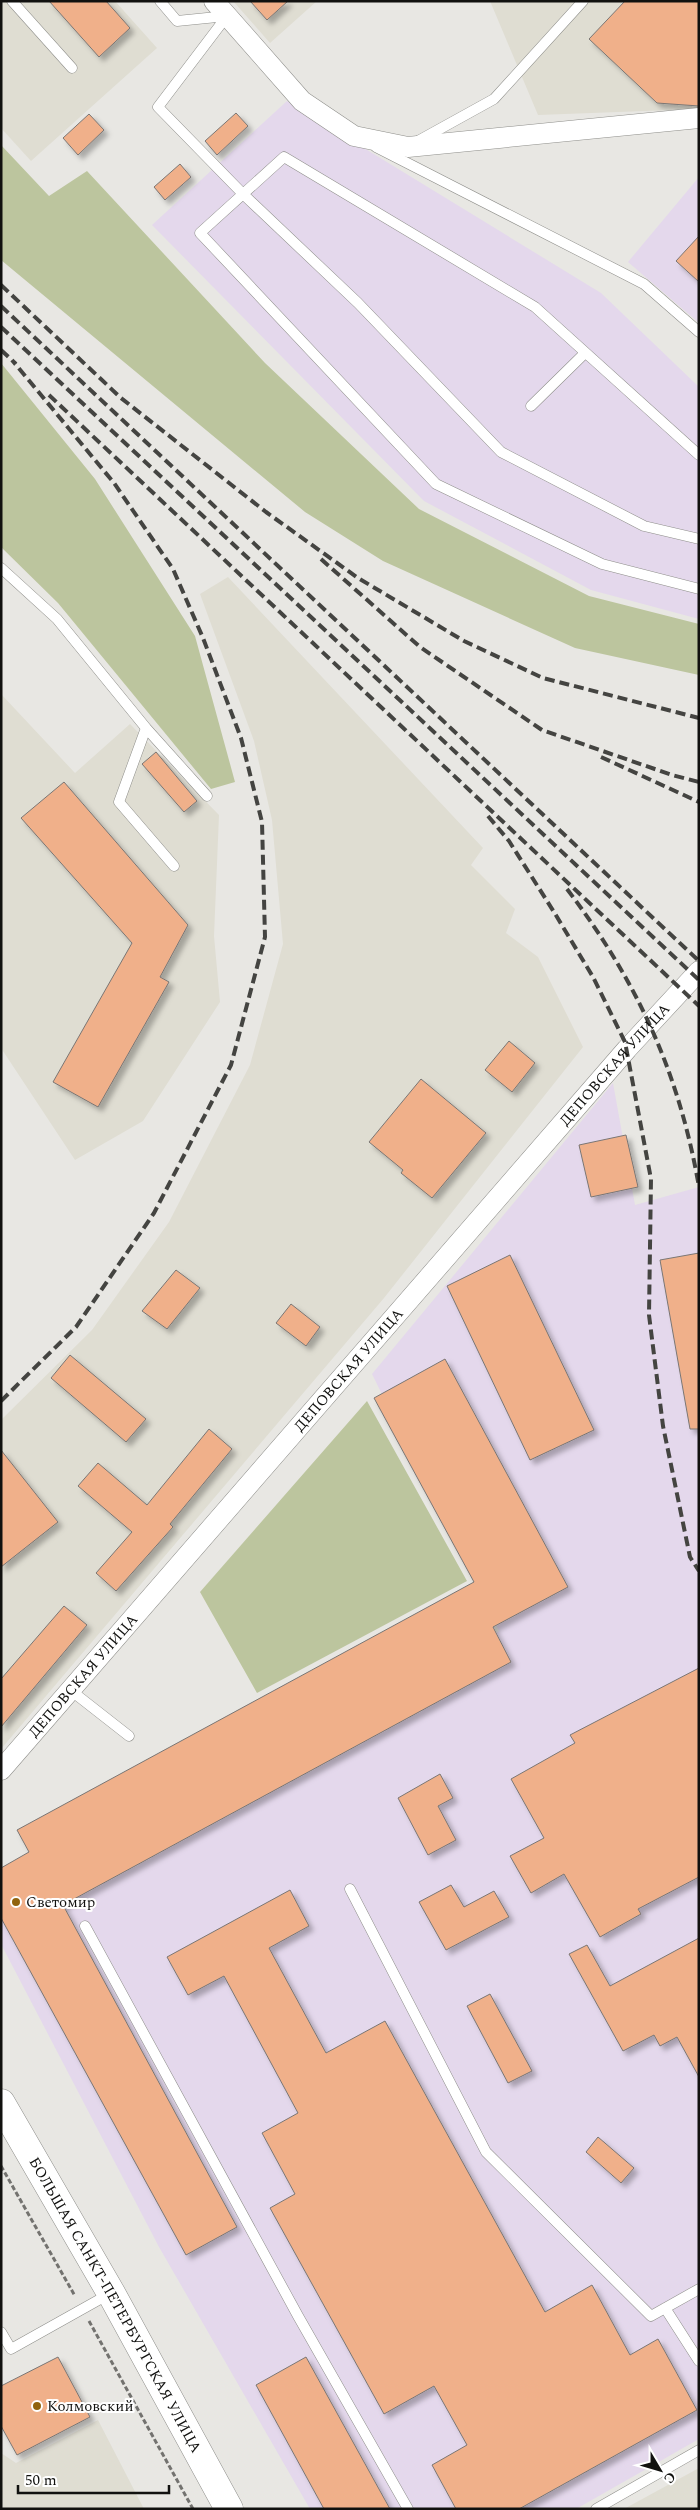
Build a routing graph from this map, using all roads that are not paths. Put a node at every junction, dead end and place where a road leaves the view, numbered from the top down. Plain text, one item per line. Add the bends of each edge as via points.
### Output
1 (12, 1) edge
2 (160, 1) edge
3 (583, 1) edge
4 (221, 8) edge
5 (72, 68) dead end
6 (699, 118) edge
7 (354, 136) junction
8 (408, 147) junction
9 (243, 194) junction
10 (699, 332) edge
11 (585, 353) junction
12 (531, 406) dead end
13 (699, 455) edge
14 (699, 539) edge
15 (1, 568) edge
16 (699, 589) edge
17 (146, 728) junction
18 (207, 796) dead end
19 (174, 866) dead end
20 (699, 971) edge
21 (70, 1689) junction
22 (129, 1736) dead end
23 (1, 1770) edge
24 (350, 1889) dead end
25 (85, 1926) dead end
26 (1, 2102) edge
27 (699, 2289) edge
28 (111, 2293) junction
29 (665, 2308) junction
30 (1, 2332) edge
31 (699, 2361) edge
32 (699, 2450) edge
33 (229, 2509) edge
34 (408, 2509) edge
35 (596, 2509) edge

1 - 5 lane
2 - 4 lane via 177,21
3 - 8 lane via 494,99
4 - 7 street via 302,101
4 - 9 lane via 158,106
6 - 8 street
7 - 8 street
7 - 10 lane via 644,284
9 - 11 lane via 284,157 535,307
9 - 14 lane via 358,303 501,452 644,526
9 - 16 lane via 200,233 436,484 602,564
11 - 12 lane
11 - 13 lane
15 - 17 lane via 58,619
17 - 18 lane
17 - 19 lane via 119,802
20 - 21 street, ДЕПОВСКАЯ УЛИЦА via 620,1056
21 - 22 lane
21 - 23 street, ДЕПОВСКАЯ УЛИЦА
24 - 29 lane via 486,2152 651,2316
25 - 34 lane via 298,2316
26 - 28 main road, БОЛЬШАЯ САНКТ-ПЕТЕРБУРГСКАЯ УЛИЦА
27 - 29 lane
28 - 30 lane via 11,2349
28 - 33 main road, БОЛЬШАЯ САНКТ-ПЕТЕРБУРГСКАЯ УЛИЦА
29 - 31 lane
32 - 35 lane

